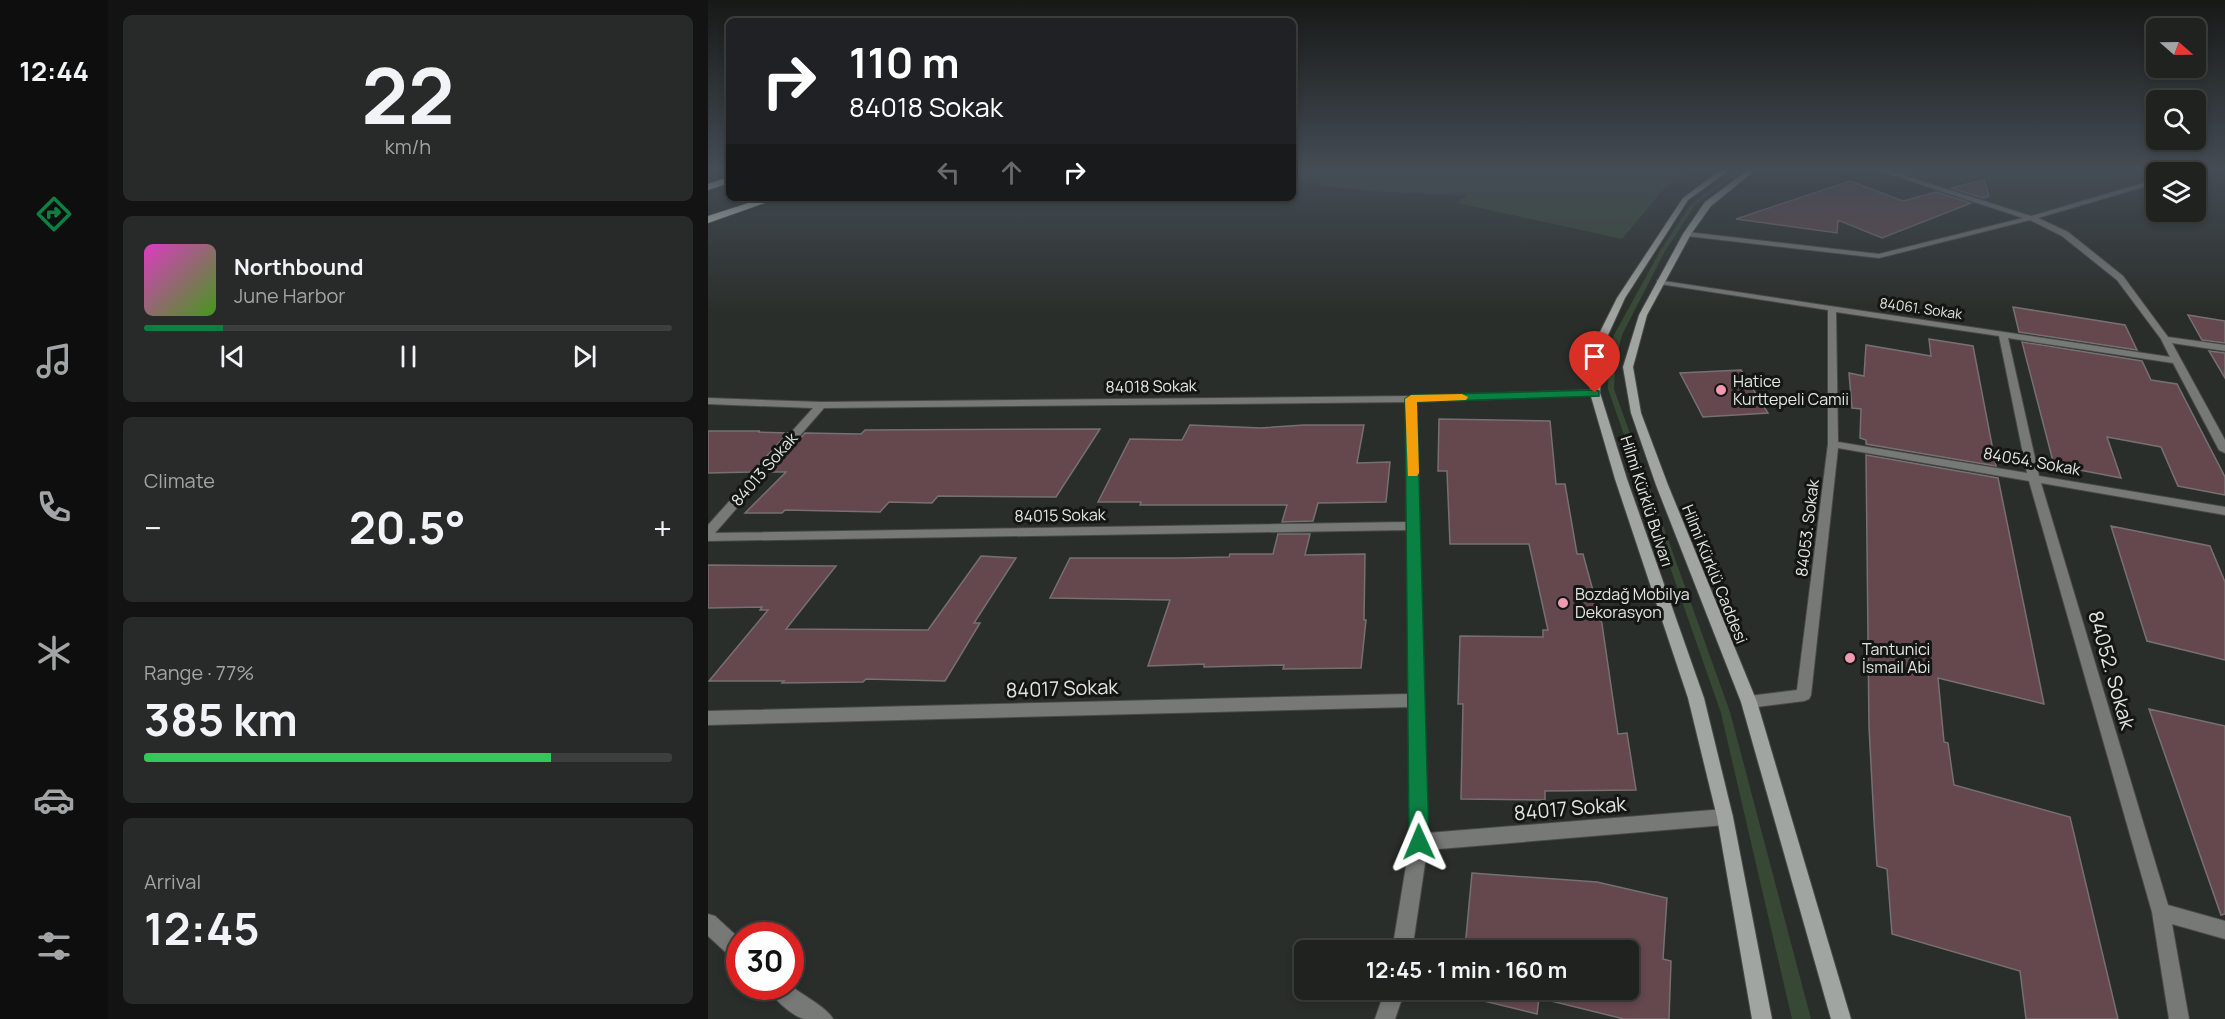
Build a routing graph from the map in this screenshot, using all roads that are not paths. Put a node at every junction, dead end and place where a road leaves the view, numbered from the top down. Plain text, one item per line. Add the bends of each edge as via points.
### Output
1 (1672, 219) edge
2 (1698, 219) edge
3 (2029, 219) edge
4 (2032, 219) edge
5 (1688, 234) junction
6 (1660, 282) junction
7 (1832, 309) junction
8 (2003, 334) junction
9 (2165, 339) junction
10 (2225, 348) edge
11 (2178, 361) junction
12 (1595, 393) junction
13 (1411, 399) junction
14 (708, 401) edge
15 (820, 405) junction
16 (1833, 444) junction
17 (2225, 450) edge
18 (2034, 478) junction
19 (2225, 511) edge
20 (1413, 526) junction
21 (708, 535) edge
22 (1417, 700) junction
23 (1749, 702) junction
24 (708, 718) edge
25 (1725, 817) junction
26 (1419, 842) junction
27 (2161, 912) junction
28 (708, 923) edge
29 (2225, 930) edge
30 (726, 939) edge
31 (1404, 940) edge
32 (793, 1000) edge
33 (1392, 1000) edge
34 (823, 1019) edge
35 (1385, 1019) edge
36 (1762, 1019) edge
37 (1841, 1019) edge
38 (2179, 1019) edge

1 - 12 main road, Hilmi Kürklü Bulvarı via 1621,298 1598,346
2 - 5 main road, Hilmi Kürklü Caddesi
3 - 5 street via 1879,256
4 - 9 street via 2066,234 2120,278
5 - 6 main road, Hilmi Kürklü Caddesi
6 - 7 street, 84061. Sokak
6 - 23 main road, Hilmi Kürklü Caddesi via 1643,315 1628,367 1636,413
7 - 8 street, 84061. Sokak
7 - 16 street, 84053. Sokak
8 - 11 street, 84061. Sokak
8 - 18 street, 84052. Sokak
9 - 10 street
9 - 11 street
11 - 17 street
12 - 13 street, 84018 Sokak
12 - 25 main road, Hilmi Kürklü Bulvarı via 1696,698
13 - 15 street, 84018 Sokak
13 - 20 street
14 - 15 street, 84018 Sokak
15 - 21 street, 84013 Sokak
16 - 18 street, 84054. Sokak
16 - 23 street, 84053. Sokak via 1804,695
18 - 19 street, 84054. Sokak
18 - 27 street, 84052. Sokak
20 - 21 street, 84015 Sokak
20 - 22 street
22 - 24 street, 84017 Sokak
22 - 26 street
23 - 37 main road, Hilmi Kürklü Caddesi
25 - 26 street, 84017 Sokak
25 - 36 main road, Hilmi Kürklü Bulvarı
26 - 31 street
27 - 29 street
27 - 38 street, 84052. Sokak
28 - 30 street
32 - 34 street
33 - 35 street

